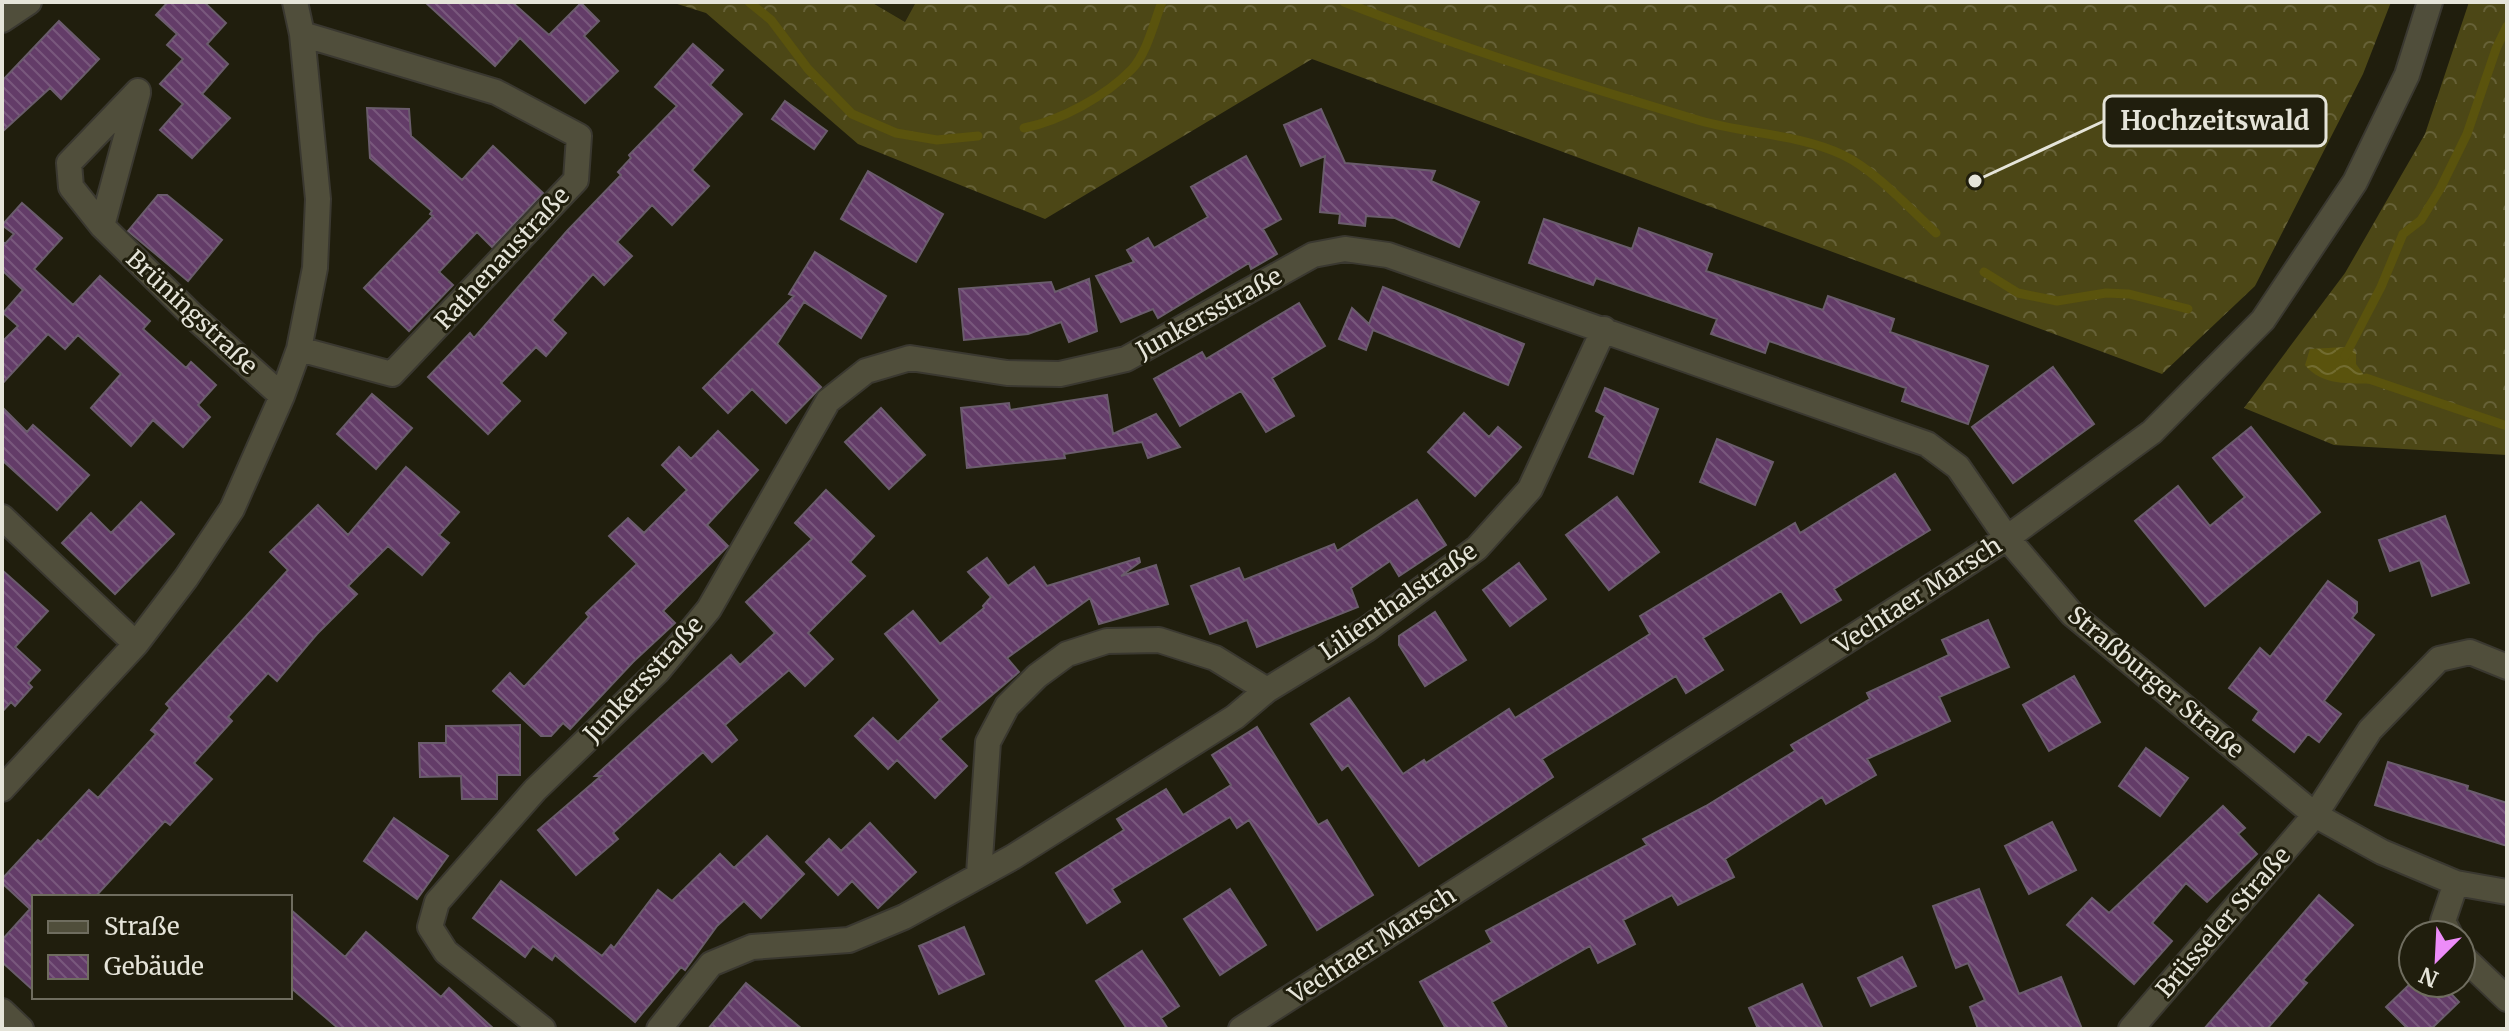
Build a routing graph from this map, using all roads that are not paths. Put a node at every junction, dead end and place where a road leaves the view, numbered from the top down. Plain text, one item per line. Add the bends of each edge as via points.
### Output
1 (29, 2) edge
2 (295, 2) edge
3 (2430, 2) edge
4 (2, 20) edge
5 (302, 34) junction
6 (102, 226) junction
7 (1604, 329) junction
8 (299, 349) junction
9 (282, 396) junction
10 (4, 525) edge
11 (2007, 538) junction
12 (136, 644) junction
13 (2507, 667) edge
14 (1267, 690) junction
15 (2, 789) edge
16 (2315, 815) junction
17 (979, 874) junction
18 (2456, 883) junction
19 (2507, 892) edge
20 (2444, 919) edge
21 (2477, 970) edge
22 (2507, 999) edge
23 (2, 1011) edge
24 (21, 1029) edge
25 (543, 1029) edge
26 (659, 1029) edge
27 (1241, 1029) edge
28 (2131, 1029) edge

1 - 4 street
2 - 5 street
3 - 11 street, Vechtaer Marsch via 2407,75 2355,182 2263,320 2152,432
5 - 8 street via 318,199 315,268
5 - 8 street, Rathenaustraße via 496,92 579,136 576,180 392,374
6 - 6 street, Brüningstraße via 71,187 69,163 138,91
6 - 9 street, Brüningstraße
7 - 11 street, Junkersstraße via 1927,444 1958,467
7 - 14 street, Lilienthalstraße via 1530,489 1477,548 1367,629
7 - 25 street, Junkersstraße via 1388,255 1345,249 1313,255 1126,359 1060,374 1007,373 910,358 866,371 828,401 709,609 657,672 535,790 437,902 430,927 446,952
8 - 9 street
9 - 12 street via 232,509
10 - 12 street
11 - 16 street, Straßburger Straße via 2072,614
11 - 27 street, Vechtaer Marsch
12 - 15 street
13 - 16 street via 2470,652 2439,659 2370,730
14 - 17 street, Lilienthalstraße via 1129,786
14 - 17 street via 1215,658 1159,640 1107,641 1067,654 1007,706 988,742
16 - 18 street, Straßburger Straße via 2382,852
16 - 28 street, Brüsseler Straße
17 - 26 street, Lilienthalstraße via 904,917 849,940 752,947 711,964
18 - 19 street, Straßburger Straße
18 - 20 street
21 - 22 street
23 - 24 street

